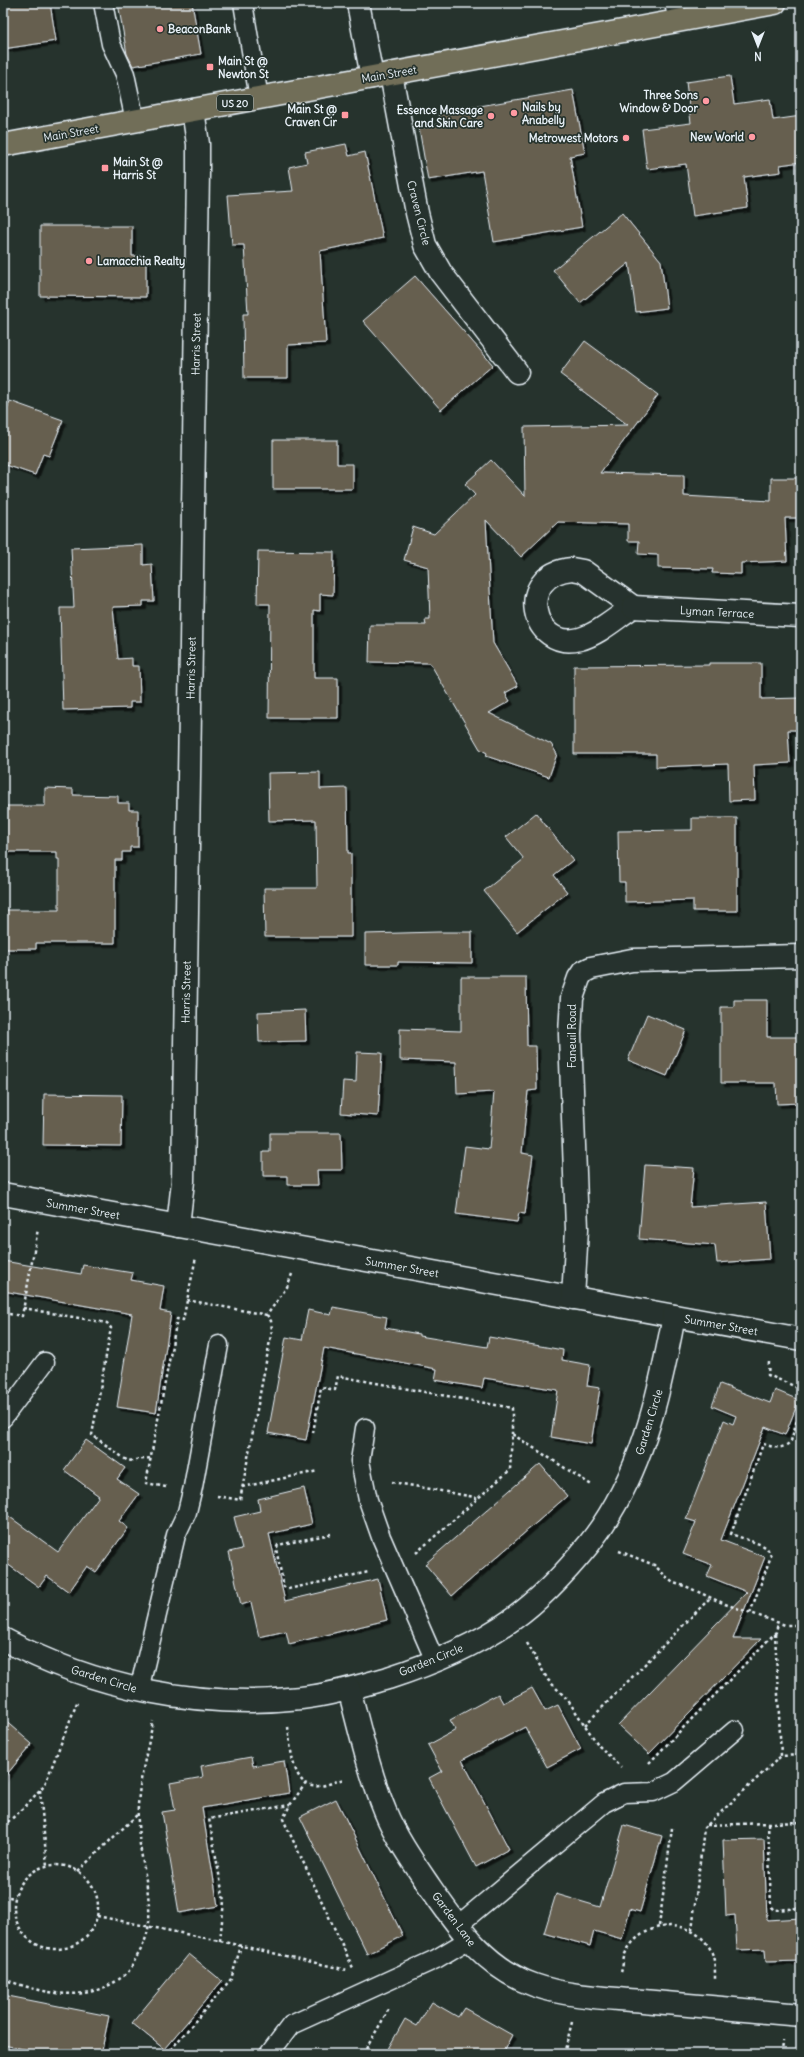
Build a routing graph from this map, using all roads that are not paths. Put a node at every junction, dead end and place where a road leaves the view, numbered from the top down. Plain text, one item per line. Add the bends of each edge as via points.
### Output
1 (103, 3) edge
2 (243, 3) edge
3 (358, 3) edge
4 (776, 3) edge
5 (676, 12) edge
6 (381, 76) junction
7 (259, 98) junction
8 (193, 110) junction
9 (135, 121) junction
10 (3, 145) edge
11 (516, 372) dead end
12 (633, 607) dead end
13 (801, 616) edge
14 (801, 956) edge
15 (3, 1194) edge
16 (178, 1226) junction
17 (573, 1298) junction
18 (674, 1316) junction
19 (801, 1339) edge
20 (218, 1345) dead end
21 (45, 1362) dead end
22 (3, 1418) edge
23 (365, 1428) dead end
24 (3, 1639) edge
25 (435, 1661) junction
26 (349, 1689) junction
27 (138, 1690) junction
28 (735, 1730) dead end
29 (463, 1933) junction
30 (801, 2015) edge
31 (269, 2054) edge

1 - 9 lane via 111,44 125,74
2 - 7 lane
3 - 6 street, Craven Circle
4 - 5 main road, Main Street / US 20
5 - 6 main road, Main Street / US 20
6 - 7 main road, Main Street / US 20
6 - 11 street, Craven Circle via 425,245 441,273
7 - 8 main road, Main Street / US 20
8 - 9 main road, Main Street / US 20
8 - 16 street, Harris Street via 198,144 198,172 184,1181
9 - 10 main road, Main Street / US 20
12 - 13 street, Lyman Terrace
14 - 17 street, Faneuil Road via 632,960 590,968 583,972 572,998 570,1034 577,1229
15 - 16 street, Summer Street
16 - 17 street, Summer Street
17 - 18 street, Summer Street
18 - 19 street, Summer Street
18 - 25 street, Garden Circle via 659,1392 640,1455 627,1483 590,1543 561,1576 514,1618 491,1633
20 - 27 lane via 193,1487 187,1512 176,1535
21 - 22 lane
23 - 25 lane via 360,1461 368,1500 381,1537
24 - 27 street, Garden Circle via 73,1670
25 - 26 street, Garden Circle
26 - 27 street, Garden Circle via 302,1698 262,1701 199,1699
26 - 29 street, Garden Lane via 376,1788 385,1811 410,1857
28 - 29 lane via 674,1782 653,1792 624,1793 604,1803
29 - 30 street, Garden Lane via 482,1954 512,1976 556,1991
29 - 31 lane via 436,1959 291,2025

